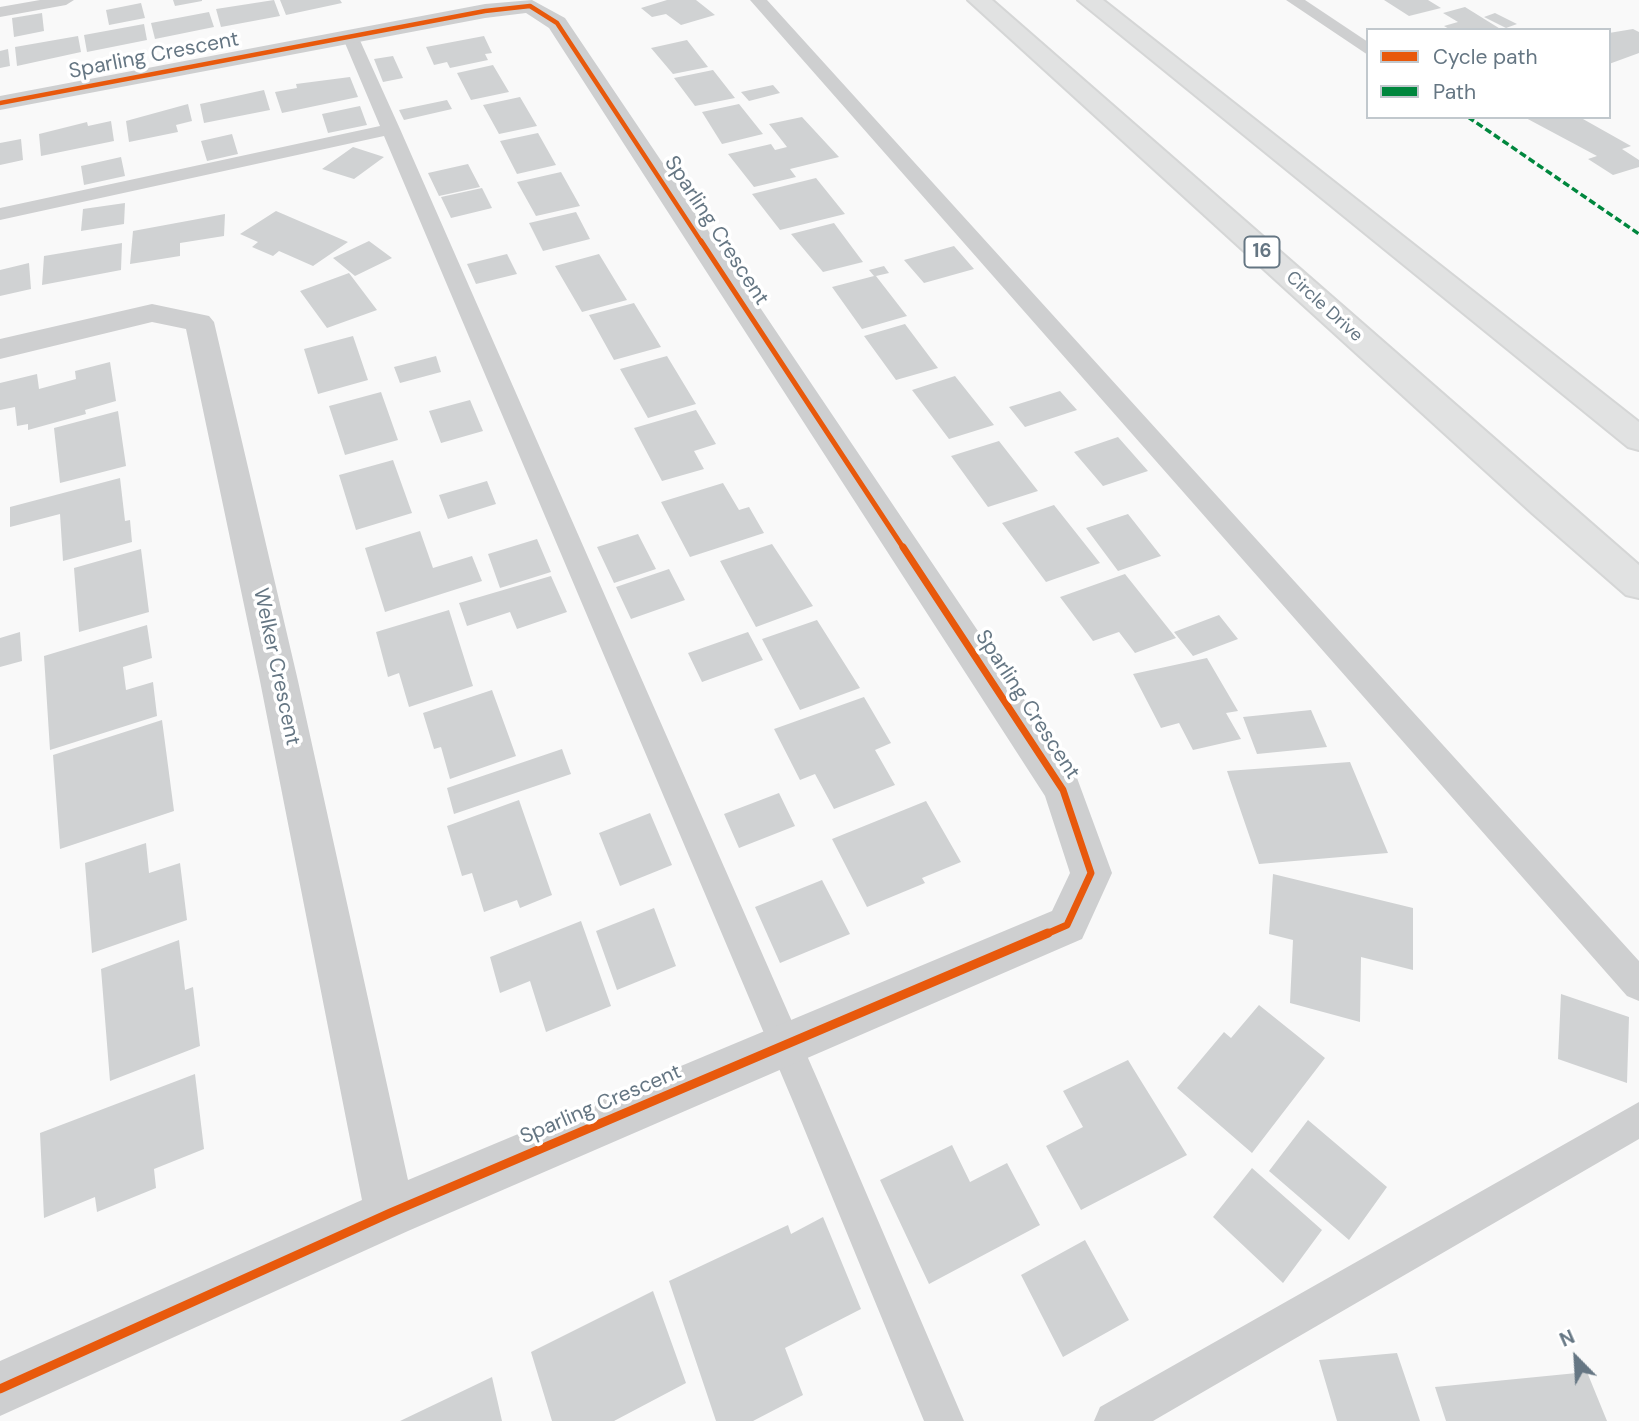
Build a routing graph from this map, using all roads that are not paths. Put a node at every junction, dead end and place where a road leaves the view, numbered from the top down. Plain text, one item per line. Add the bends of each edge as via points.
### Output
1 (66, 0) edge
2 (758, 0) edge
3 (979, 0) edge
4 (1089, 0) edge
5 (1294, 0) edge
6 (0, 12) edge
7 (350, 36) junction
8 (1366, 49) edge
9 (0, 103) edge
10 (391, 130) junction
11 (0, 214) edge
12 (1367, 221) junction
13 (0, 349) edge
14 (1639, 428) edge
15 (1639, 439) edge
16 (1544, 504) junction
17 (1639, 585) edge
18 (1639, 613) edge
19 (1639, 985) edge
20 (786, 1046) junction
21 (1639, 1119) edge
22 (390, 1213) junction
23 (0, 1389) edge
24 (944, 1421) edge
25 (1114, 1421) edge

1 - 6 lane
2 - 19 lane
3 - 16 highway, Circle Drive / 16
4 - 12 highway
5 - 8 lane
7 - 9 street, Sparling Crescent
7 - 10 lane
7 - 20 street, Sparling Crescent via 530,6 557,23 1063,790 1091,873 1067,925
10 - 11 lane
10 - 20 lane
12 - 14 highway
12 - 15 highway
13 - 22 street, Welker Crescent via 152,313 199,322
16 - 17 highway, Circle Drive / 16
16 - 18 highway via 1596,572
20 - 22 street, Sparling Crescent
20 - 24 lane
21 - 25 lane
22 - 23 street, Sparling Crescent

